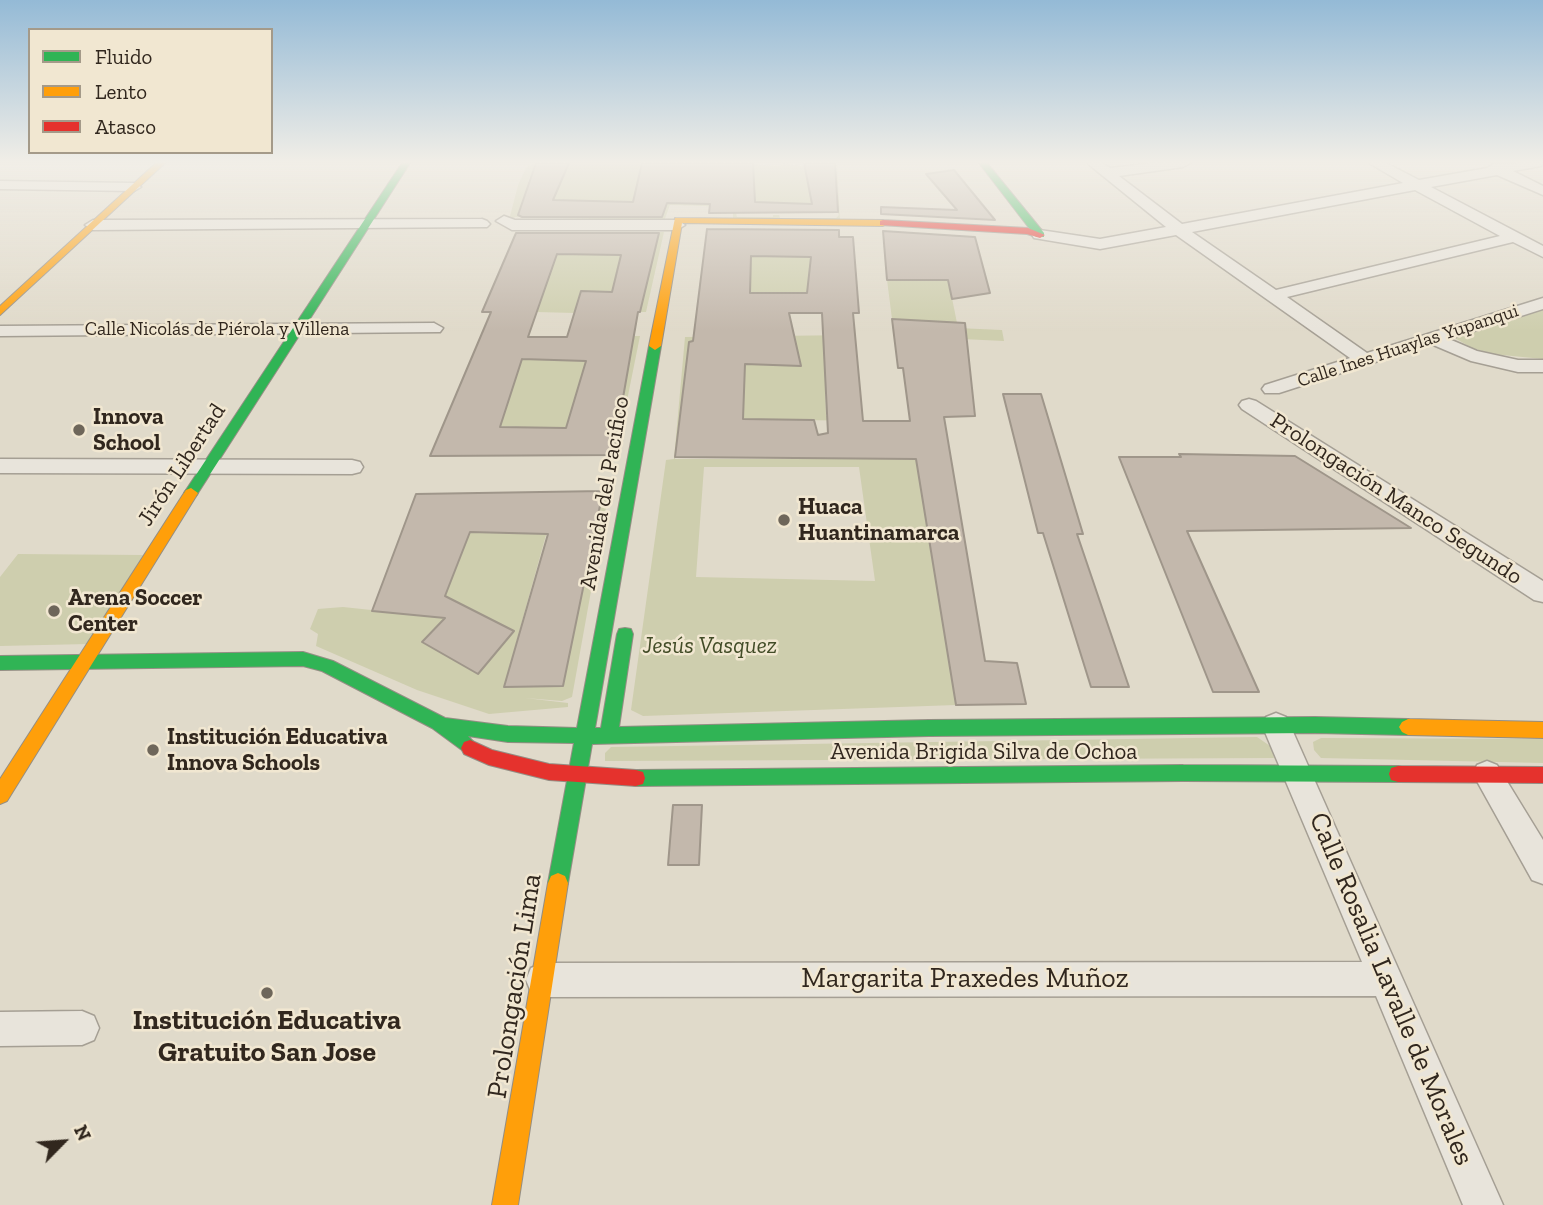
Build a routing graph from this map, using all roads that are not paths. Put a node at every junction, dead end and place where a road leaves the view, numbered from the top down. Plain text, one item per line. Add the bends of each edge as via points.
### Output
1 (99, 219) edge
2 (370, 219) edge
3 (509, 219) edge
4 (554, 219) edge
5 (1028, 219) edge
6 (1165, 219) edge
7 (1232, 219) edge
8 (1480, 219) edge
9 (685, 223) junction
10 (367, 224) junction
11 (482, 224) dead end
12 (93, 225) junction
13 (1178, 229) junction
14 (1040, 235) junction
15 (1514, 237) junction
16 (1543, 252) edge
17 (1271, 296) junction
18 (1543, 303) edge
19 (0, 312) edge
20 (433, 328) dead end
21 (297, 329) junction
22 (0, 331) edge
23 (1432, 338) junction
24 (672, 343) dead end
25 (1365, 360) junction
26 (1543, 366) edge
27 (1272, 389) dead end
28 (1249, 405) dead end
29 (0, 466) edge
30 (209, 466) junction
31 (352, 467) dead end
32 (1543, 593) edge
33 (629, 612) dead end
34 (85, 662) junction
35 (0, 663) edge
36 (438, 723) junction
37 (1276, 725) junction
38 (1543, 730) edge
39 (609, 735) junction
40 (584, 736) junction
41 (1299, 774) junction
42 (1487, 774) junction
43 (577, 775) junction
44 (1543, 775) edge
45 (0, 795) edge
46 (1543, 869) edge
47 (1387, 979) junction
48 (543, 980) junction
49 (82, 1028) dead end
50 (0, 1029) edge
51 (505, 1205) edge
52 (1483, 1205) edge

1 - 12 street
2 - 10 street, Jirón Libertad
3 - 9 street via 504,223
4 - 9 street
5 - 14 street
6 - 13 street
7 - 13 street
8 - 15 street
9 - 14 street
9 - 24 street
9 - 40 street, Avenida del Pacifico
10 - 11 street
10 - 12 street
10 - 21 street, Jirón Libertad
12 - 19 street
13 - 14 street via 1100,244
13 - 17 street
15 - 16 street
15 - 17 street
17 - 25 street
18 - 23 street, Calle Ines Huaylas Yupanqui
20 - 21 street, Calle Nicolás de Piérola y Villena
21 - 22 street, Calle Nicolás de Piérola y Villena
21 - 30 street, Jirón Libertad
23 - 25 street, Calle Ines Huaylas Yupanqui
23 - 26 street via 1471,355 1518,366
25 - 27 street, Calle Ines Huaylas Yupanqui
28 - 32 street, Prolongación Manco Segundo
29 - 30 street
30 - 31 street
30 - 34 street, Jirón Libertad
33 - 39 street, Avenida del Pacifico
34 - 35 street, Avenida Brigida Silva de Ochoa
34 - 36 street, Avenida Brigida Silva de Ochoa via 303,659 327,666
34 - 45 street, Jirón Libertad
36 - 40 street, Avenida Brigida Silva de Ochoa via 509,734
36 - 43 street, Avenida Brigida Silva de Ochoa via 466,746 489,757
37 - 38 street, Avenida Brigida Silva de Ochoa
37 - 39 street, Avenida Brigida Silva de Ochoa
37 - 41 street, Calle Rosalia Lavalle de Morales
39 - 40 street, Avenida Brigida Silva de Ochoa
40 - 43 street, Avenida del Pacifico
41 - 42 street, Avenida Brigida Silva de Ochoa
41 - 43 street, Avenida Brigida Silva de Ochoa
41 - 47 street, Calle Rosalia Lavalle de Morales
42 - 44 street, Avenida Brigida Silva de Ochoa
42 - 46 street
43 - 48 street, Prolongación Lima
47 - 48 street, Margarita Praxedes Muñoz
47 - 52 street, Calle Rosalia Lavalle de Morales
48 - 51 street, Prolongación Lima
49 - 50 street

